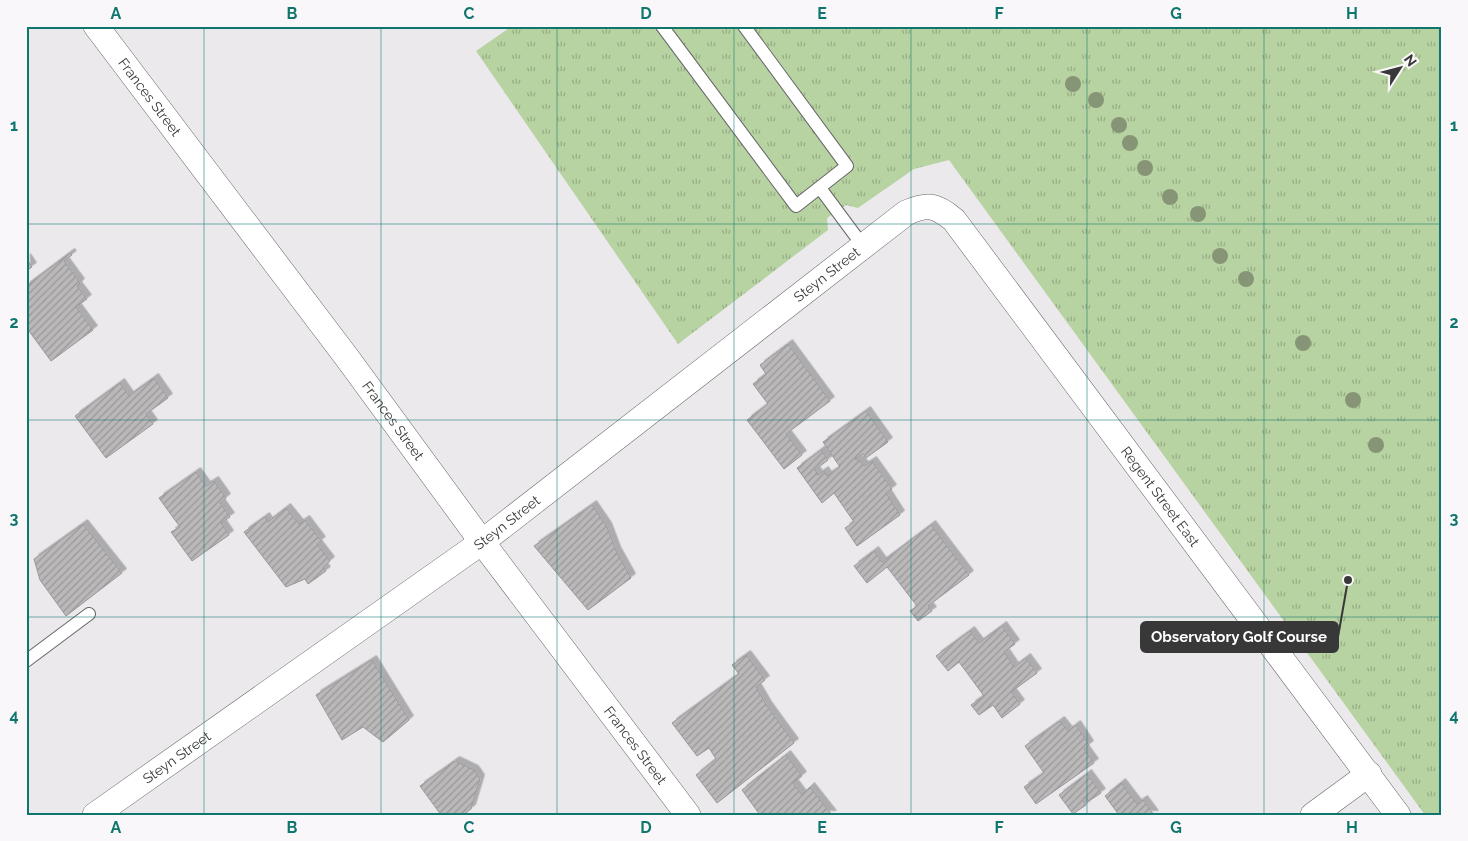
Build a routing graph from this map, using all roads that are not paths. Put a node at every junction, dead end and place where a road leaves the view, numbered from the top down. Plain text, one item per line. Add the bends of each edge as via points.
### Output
1 (96, 26) edge
2 (662, 26) edge
3 (744, 26) edge
4 (820, 188) junction
5 (906, 213) joint
6 (863, 246) junction
7 (482, 542) junction
8 (89, 614) dead end
9 (26, 661) edge
10 (1369, 774) junction
11 (95, 815) edge
12 (688, 815) edge
13 (1313, 815) edge
14 (1398, 815) edge

1 - 7 street, Frances Street
2 - 4 lane via 796,206
3 - 4 lane via 847,166
4 - 6 lane
5 - 6 street, Steyn Street
5 - 10 street, Regent Street East via 933,207 954,220
6 - 7 street, Steyn Street
7 - 11 street, Steyn Street
7 - 12 street, Frances Street
8 - 9 lane
10 - 13 street
10 - 14 street, Regent Street East

